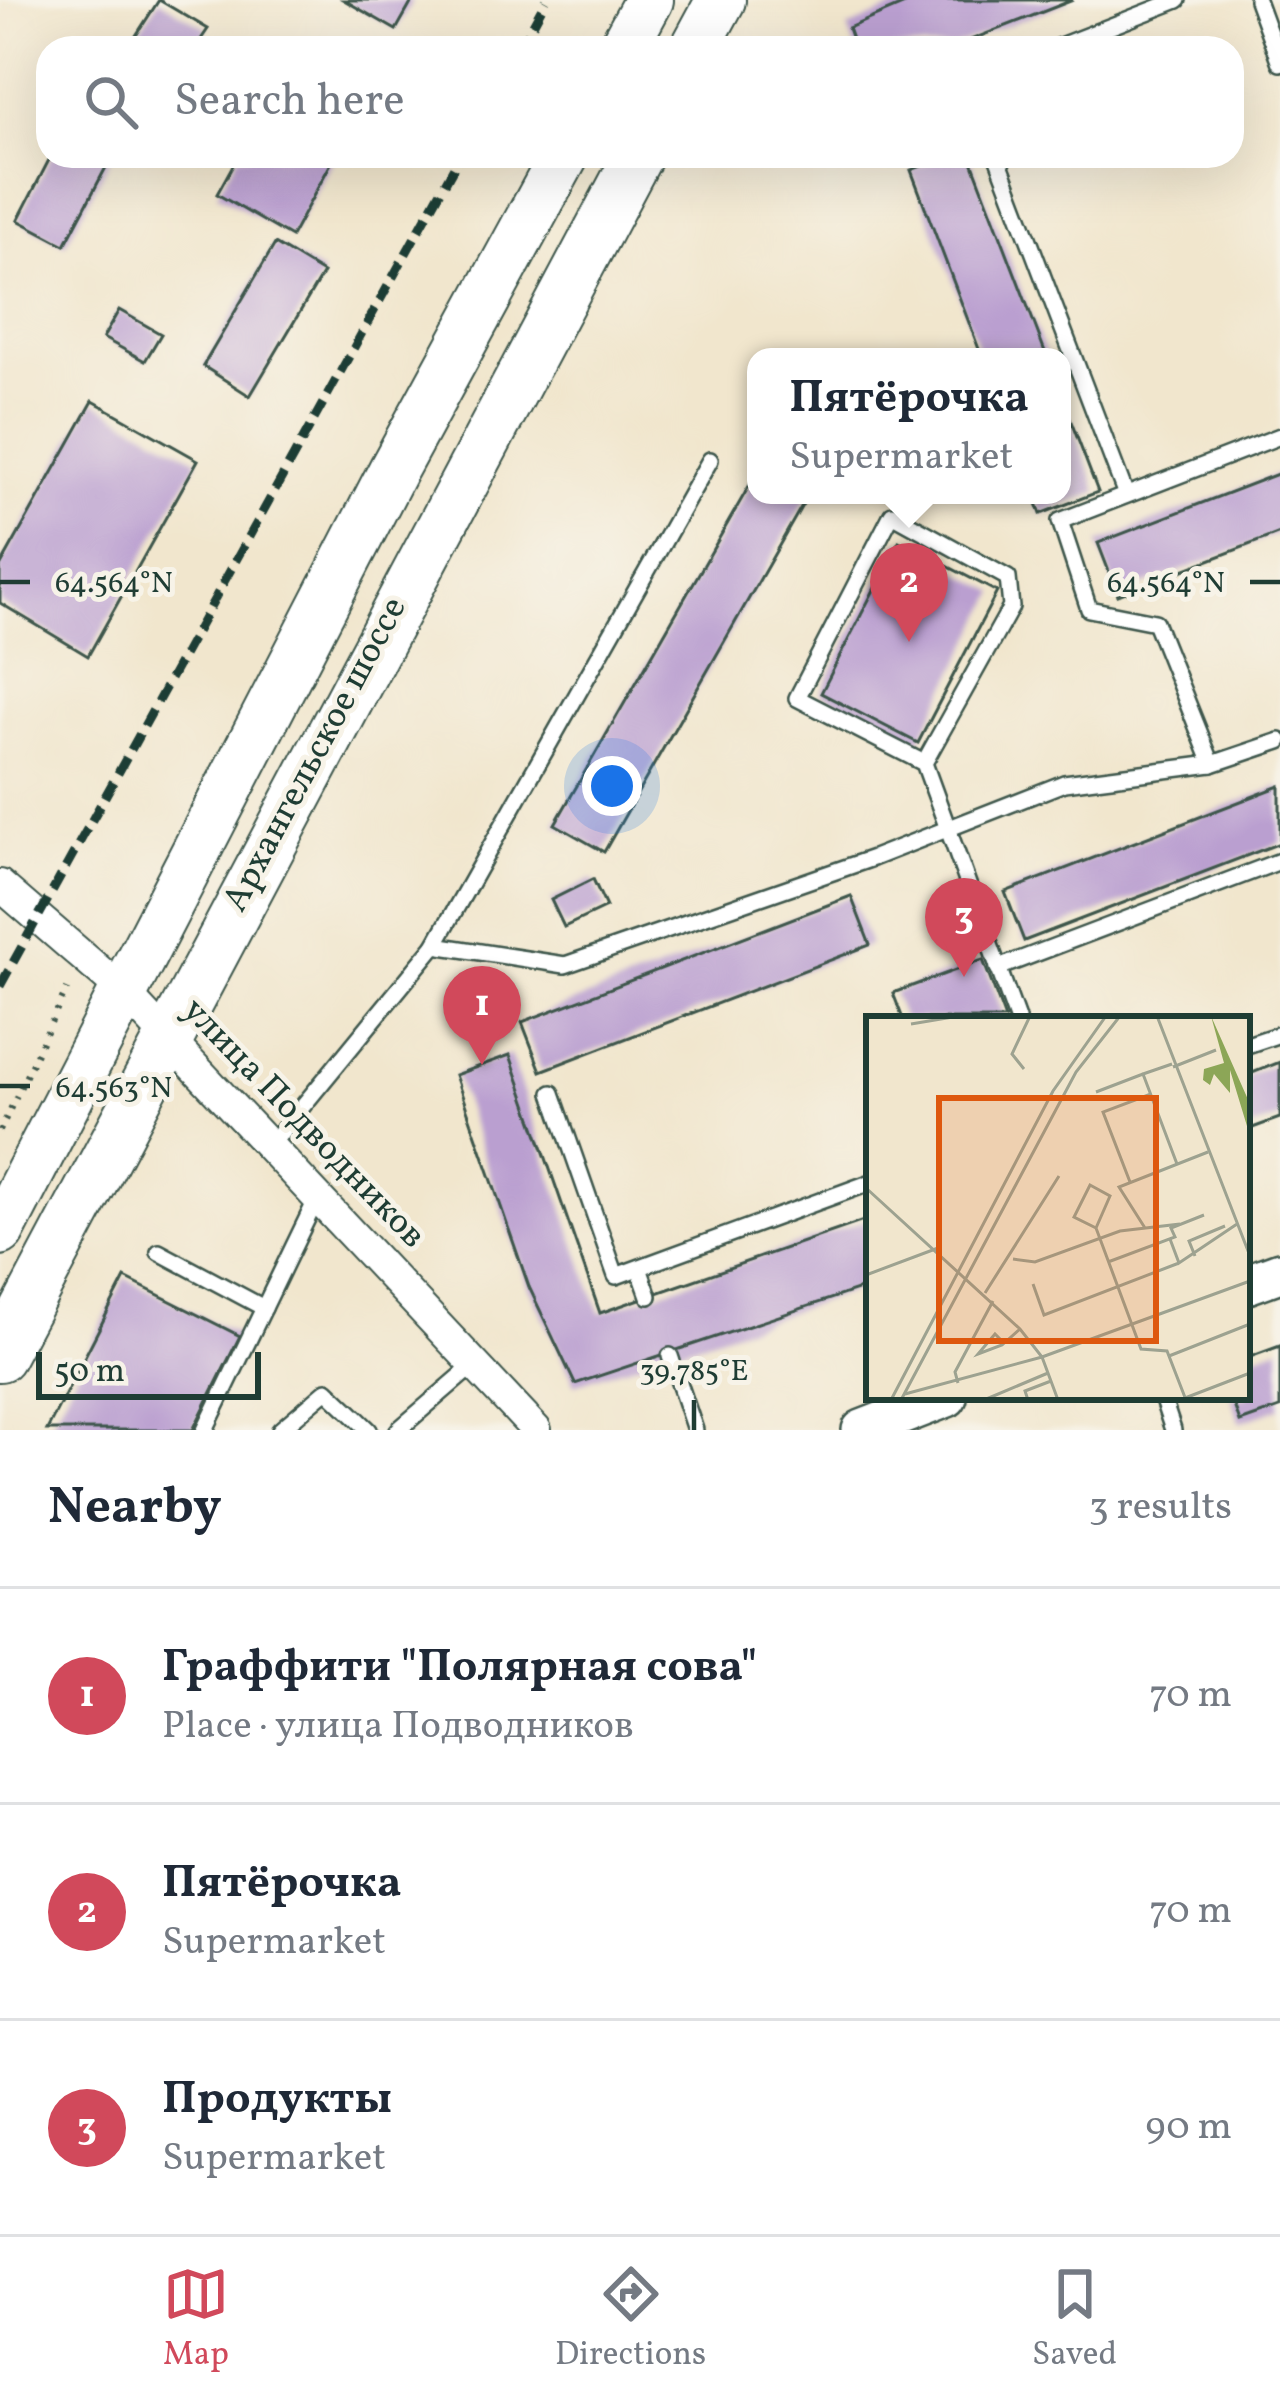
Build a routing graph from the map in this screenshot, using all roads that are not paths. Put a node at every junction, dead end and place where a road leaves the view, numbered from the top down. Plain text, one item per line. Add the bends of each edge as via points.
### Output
1 (650, 0) edge
2 (721, 0) edge
3 (1178, 0) edge
4 (1257, 0) edge
5 (630, 36) edge
6 (702, 36) edge
7 (1086, 36) edge
8 (1280, 63) edge
9 (557, 168) edge
10 (632, 168) edge
11 (1002, 168) edge
12 (1070, 348) edge
13 (1071, 350) edge
14 (1280, 436) edge
15 (710, 460) dead end
16 (1126, 495) junction
17 (1280, 741) edge
18 (924, 763) junction
19 (1212, 764) junction
20 (946, 828) junction
21 (1280, 861) edge
22 (0, 885) edge
23 (435, 945) junction
24 (998, 968) junction
25 (124, 992) junction
26 (1016, 1016) edge
27 (1280, 1034) edge
28 (168, 1039) junction
29 (1250, 1045) edge
30 (552, 1093) dead end
31 (270, 1146) junction
32 (866, 1184) edge
33 (317, 1196) junction
34 (0, 1231) edge
35 (159, 1252) dead end
36 (639, 1268) junction
37 (1280, 1272) edge
38 (1250, 1283) edge
39 (649, 1296) dead end
40 (264, 1308) junction
41 (670, 1356) dead end
42 (0, 1357) edge
43 (476, 1363) junction
44 (939, 1400) edge
45 (1163, 1400) edge
46 (205, 1430) edge
47 (280, 1430) edge
48 (370, 1430) edge
49 (398, 1430) edge
50 (536, 1430) edge
51 (695, 1430) edge
52 (862, 1430) edge
53 (1173, 1430) edge

1 - 5 main road
2 - 6 main road
3 - 7 lane
4 - 8 lane
9 - 25 main road, Архангельское шоссе
10 - 28 main road, Архангельское шоссе
11 - 12 lane
13 - 16 lane
14 - 16 lane
15 - 23 lane
16 - 19 lane via 1060,521 1089,609 1155,622
17 - 19 lane
18 - 18 lane via 797,698 892,514 1008,578 1011,607
18 - 20 lane
19 - 20 lane via 1064,783
20 - 23 lane via 565,965
20 - 24 lane
21 - 24 lane
22 - 25 street, улица Подводников
23 - 31 lane
24 - 26 lane
25 - 28 street, улица Подводников
25 - 34 main road, Архангельское шоссе
27 - 29 lane
28 - 31 street, улица Подводников
28 - 42 main road, Архангельское шоссе
30 - 36 lane via 616,1276
31 - 33 street, улица Подводников
32 - 36 lane
33 - 40 lane
33 - 43 street, улица Подводников
35 - 40 lane
36 - 39 lane
37 - 38 street
40 - 46 lane
41 - 51 lane
43 - 49 lane
43 - 50 street, улица Подводников
44 - 52 street
45 - 53 lane
47 - 48 lane via 327,1390

